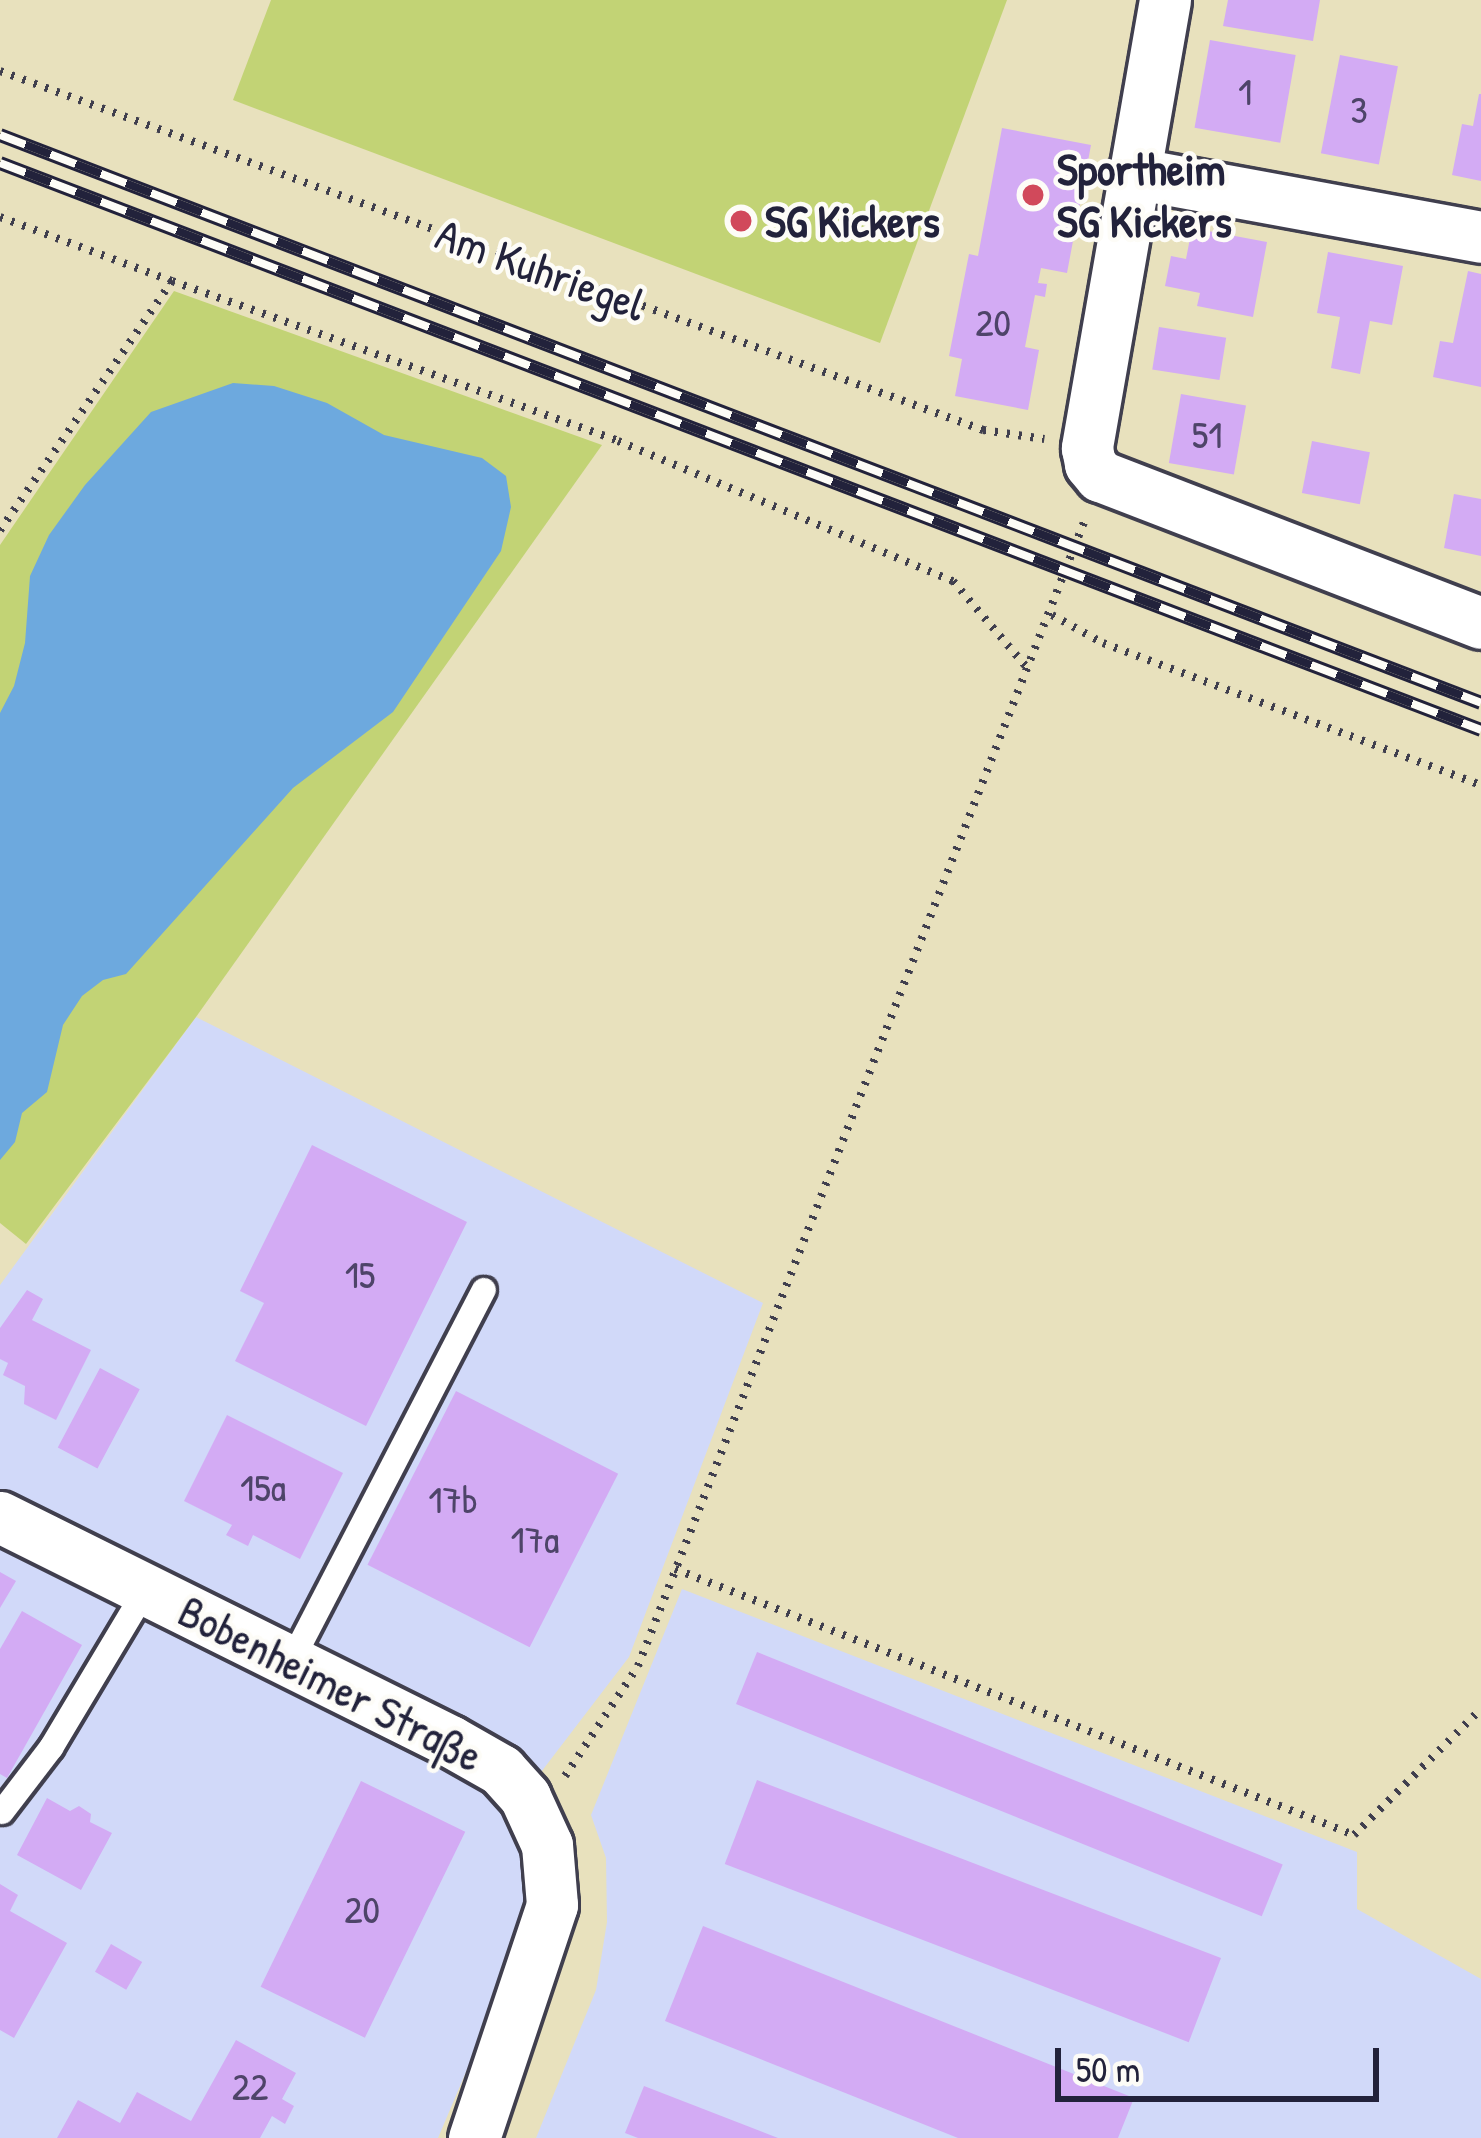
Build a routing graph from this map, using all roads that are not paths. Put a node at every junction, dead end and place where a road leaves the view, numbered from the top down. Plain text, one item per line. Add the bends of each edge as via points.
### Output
1 (1165, 0) edge
2 (1133, 173) junction
3 (1481, 237) edge
4 (1481, 622) edge
5 (484, 1290) dead end
6 (0, 1516) edge
7 (146, 1589) junction
8 (291, 1662) junction
9 (2, 1812) edge
10 (474, 2138) edge

1 - 2 street
2 - 3 street
2 - 4 street via 1093,462
5 - 8 lane
6 - 7 street, Bobenheimer Straße
7 - 8 street, Bobenheimer Straße
7 - 9 lane via 51,1748
8 - 10 street, Bobenheimer Straße via 501,1770 538,1817 552,1905

